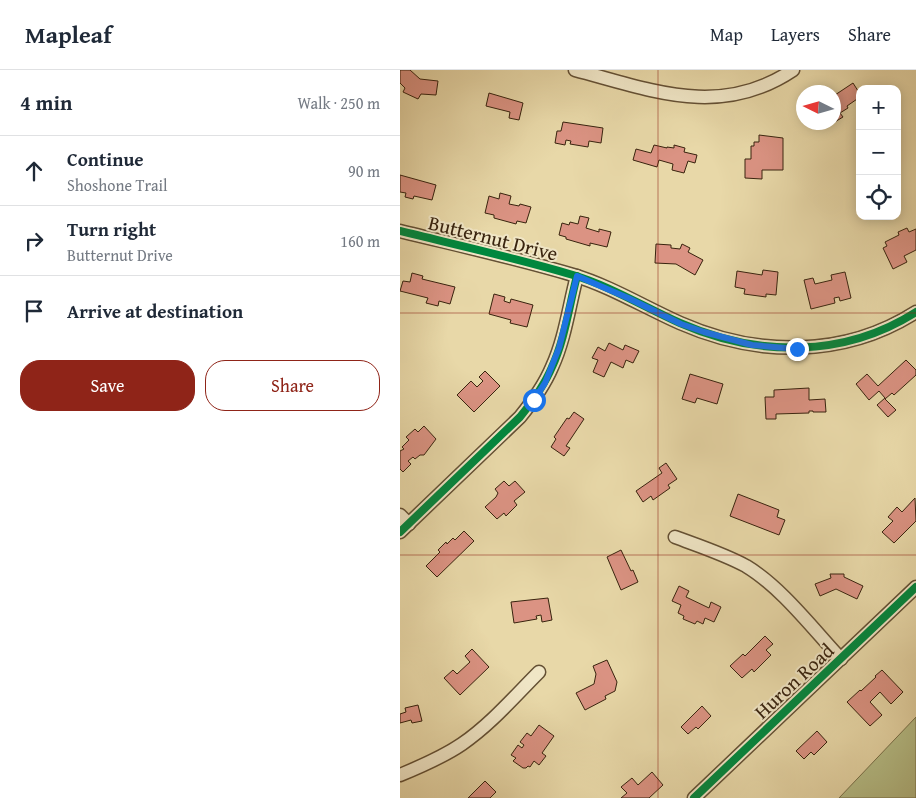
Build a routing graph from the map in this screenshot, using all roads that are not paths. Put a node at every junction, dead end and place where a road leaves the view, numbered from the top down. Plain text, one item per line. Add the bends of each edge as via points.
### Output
1 (575, 70) edge
2 (793, 70) edge
3 (400, 231) edge
4 (577, 276) junction
5 (916, 312) edge
6 (403, 523) edge
7 (675, 537) dead end
8 (916, 587) edge
9 (842, 659) junction
10 (539, 672) dead end
11 (400, 775) edge
12 (694, 798) edge

1 - 2 street via 672,95 706,97 753,90
3 - 4 street, Butternut Drive
4 - 5 street, Butternut Drive via 681,324 772,348 797,349 844,342 886,328
4 - 6 street via 559,348 545,383 534,400
7 - 9 street via 729,558 764,578
8 - 9 street, Huron Road
9 - 12 street, Huron Road
10 - 11 street via 464,743 424,766

